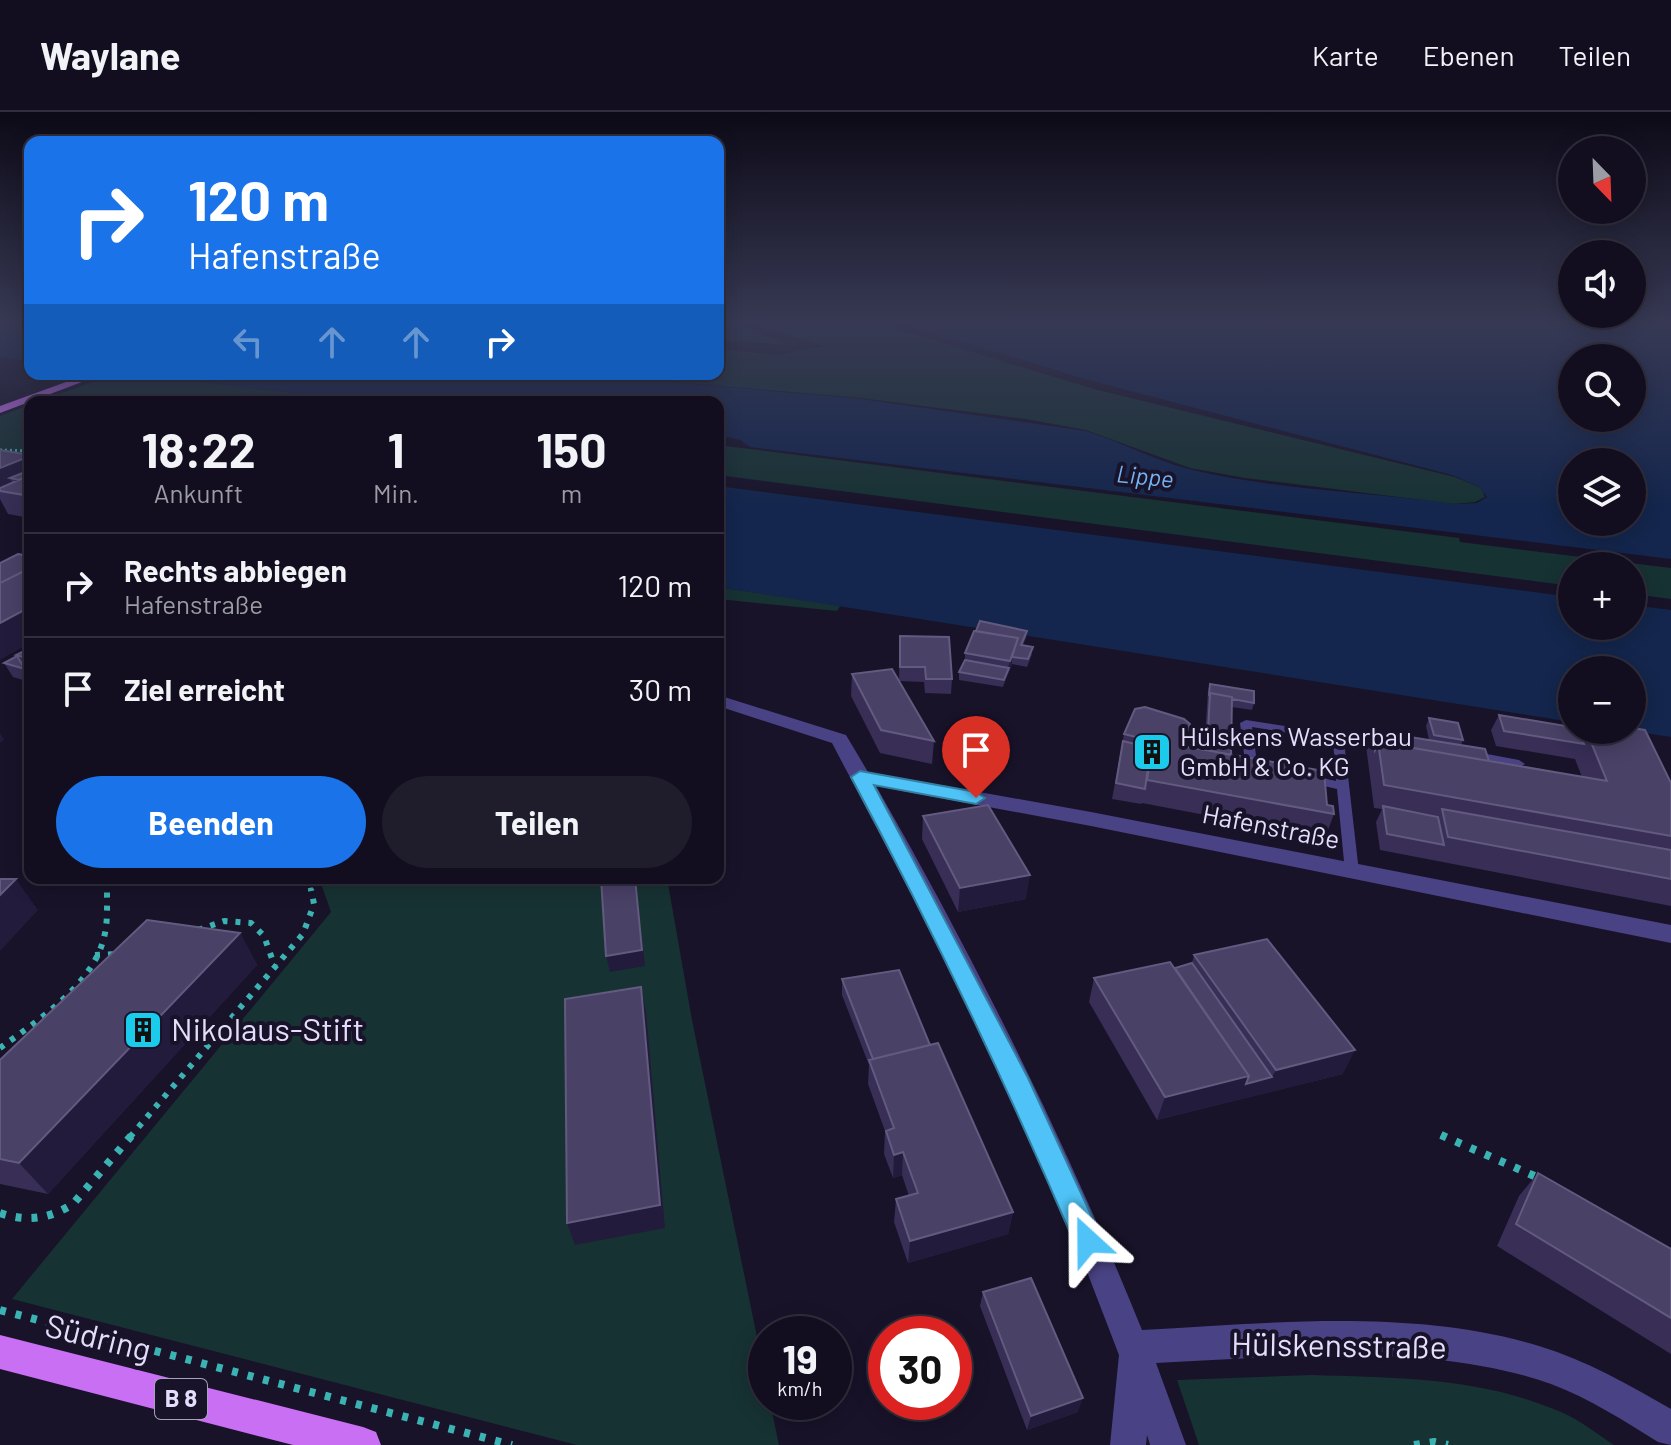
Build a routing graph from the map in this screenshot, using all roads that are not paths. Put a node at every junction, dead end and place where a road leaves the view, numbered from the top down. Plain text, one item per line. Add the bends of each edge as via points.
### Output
1 (68, 385) edge
2 (38, 396) edge
3 (24, 401) edge
4 (0, 410) edge
5 (724, 702) edge
6 (1338, 737) junction
7 (1398, 742) edge
8 (1459, 753) edge
9 (1519, 764) edge
10 (1265, 771) edge
11 (860, 777) junction
12 (1296, 777) edge
13 (1343, 786) junction
14 (1352, 872) junction
15 (1671, 934) edge
16 (1134, 1347) junction
17 (0, 1352) edge
18 (1671, 1429) edge
19 (363, 1445) edge
20 (1128, 1445) edge
21 (1168, 1445) edge

1 - 2 main road
3 - 4 main road
5 - 11 street via 839,739
6 - 7 lane
6 - 10 lane via 1246,723 1250,768
6 - 13 lane
8 - 9 lane
11 - 14 street, Hafenstraße
11 - 16 street via 1031,1109
12 - 13 lane
13 - 14 lane
14 - 15 street, Hafenstraße
16 - 18 street, Hülskensstraße via 1381,1340 1513,1355 1563,1372
16 - 20 street
16 - 21 street
17 - 19 main road, Südring / B 8

